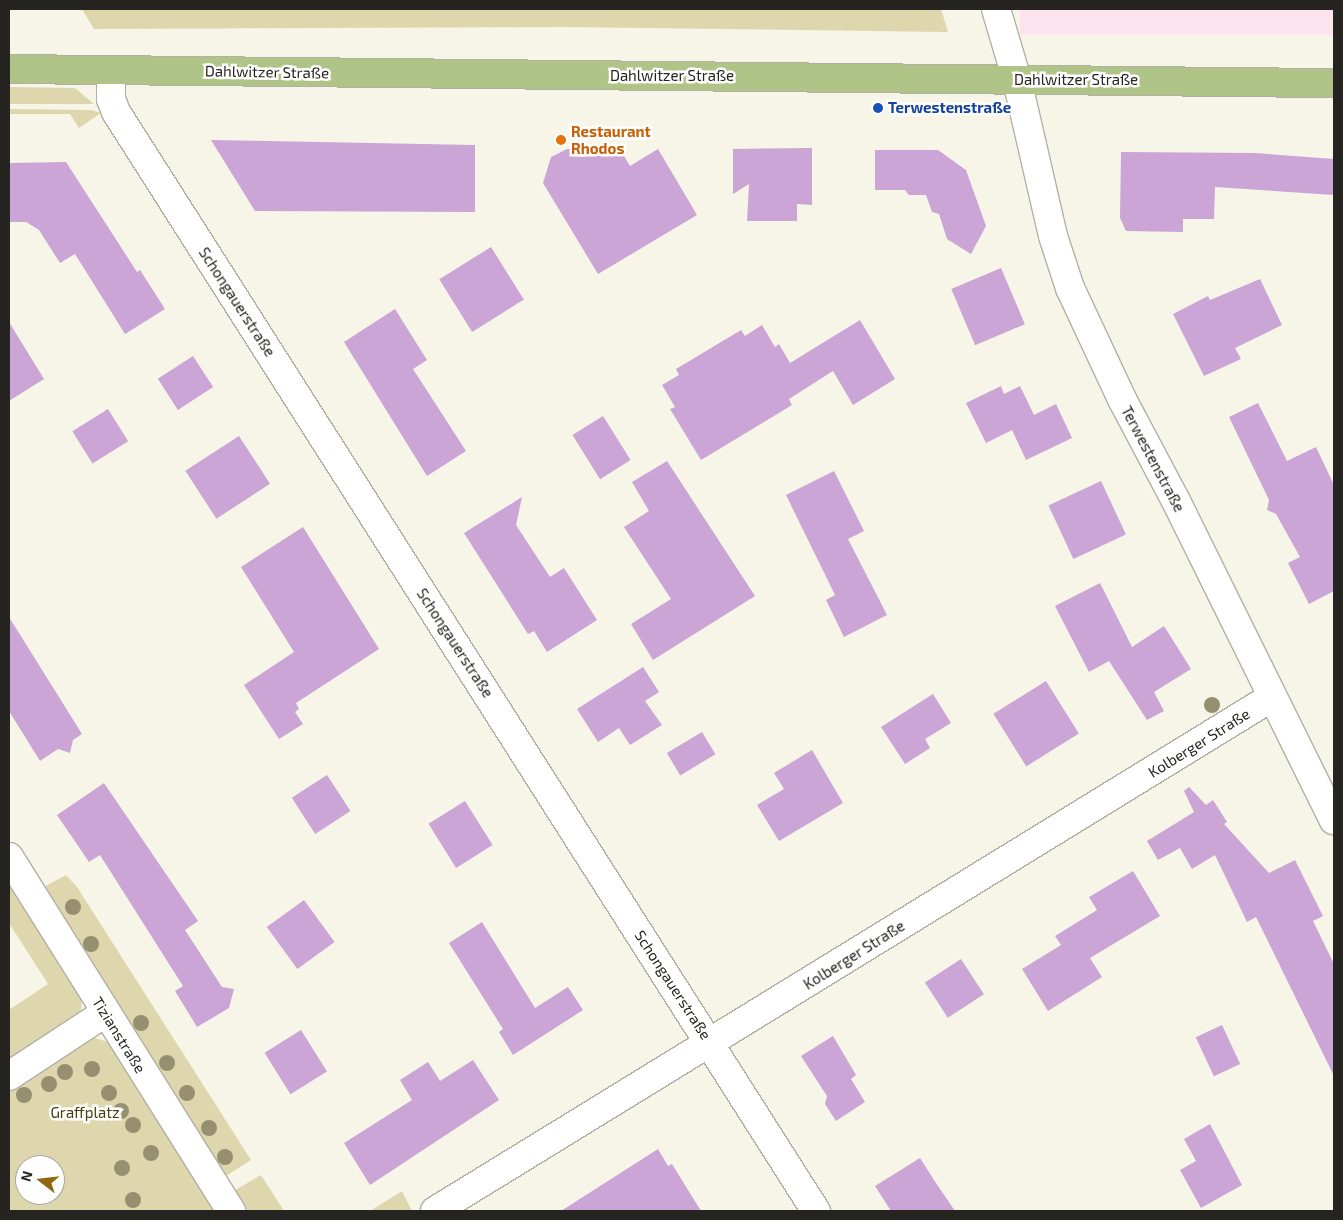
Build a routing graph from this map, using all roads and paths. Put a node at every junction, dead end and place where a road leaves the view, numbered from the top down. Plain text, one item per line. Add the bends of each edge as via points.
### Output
1 (996, 9) edge
2 (9, 69) edge
3 (110, 70) junction
4 (1017, 80) junction
5 (1334, 83) edge
6 (1272, 697) junction
7 (1334, 820) edge
8 (9, 857) edge
9 (105, 1013) junction
10 (711, 1044) junction
11 (9, 1076) edge
12 (231, 1211) edge
13 (435, 1211) edge
14 (816, 1211) edge

1 - 4 street, Terwestenstraße
2 - 3 main road, Dahlwitzer Straße
3 - 4 main road, Dahlwitzer Straße
3 - 10 street, Schongauerstraße via 111,99 116,112
4 - 5 main road, Dahlwitzer Straße
4 - 6 street, Terwestenstraße via 1053,236 1070,288 1123,401
6 - 7 street, Terwestenstraße
6 - 10 street, Kolberger Straße
8 - 9 street, Tizianstraße
9 - 11 street
9 - 12 street, Tizianstraße
10 - 13 street, Kolberger Straße
10 - 14 street, Schongauerstraße

